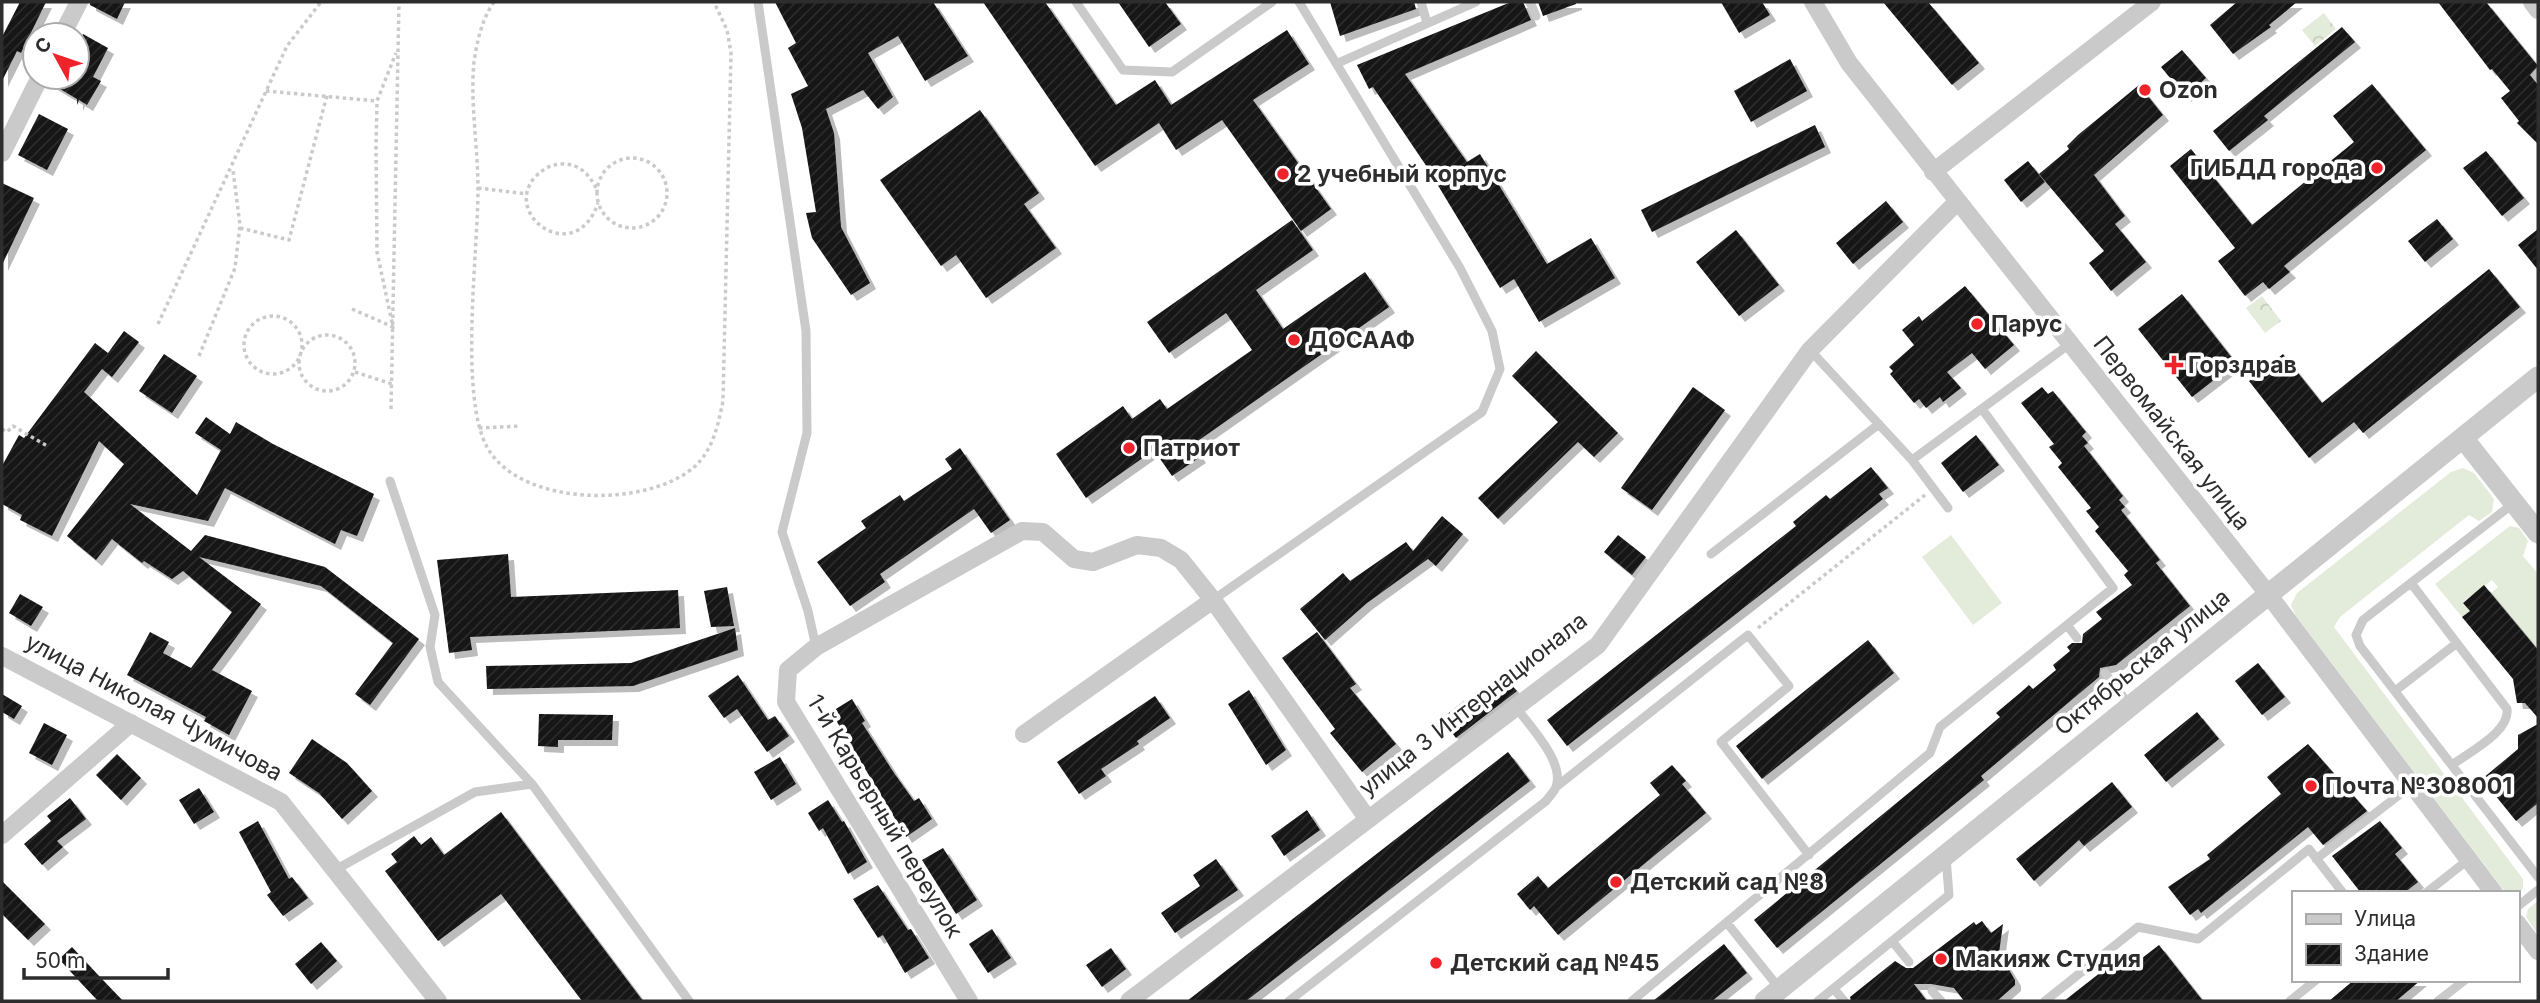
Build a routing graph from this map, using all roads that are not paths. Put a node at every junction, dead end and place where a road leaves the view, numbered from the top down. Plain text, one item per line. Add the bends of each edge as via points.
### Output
1 (79, 2) edge
2 (758, 2) edge
3 (1076, 2) edge
4 (1272, 2) edge
5 (1299, 2) edge
6 (1421, 2) edge
7 (1476, 2) edge
8 (1530, 2) edge
9 (1813, 2) edge
10 (2152, 2) edge
11 (2532, 2) edge
12 (2538, 10) edge
13 (1536, 16) dead end
14 (69, 21) edge
15 (1427, 23) junction
16 (1338, 63) junction
17 (33, 91) edge
18 (2, 153) edge
19 (1933, 172) junction
20 (1957, 202) junction
21 (2071, 344) junction
22 (1810, 350) junction
23 (2538, 377) edge
24 (1982, 409) junction
25 (1879, 424) junction
26 (2463, 438) junction
27 (1912, 460) junction
28 (390, 481) dead end
29 (2514, 503) junction
30 (1948, 508) dead end
31 (2538, 533) edge
32 (1711, 554) dead end
33 (2411, 583) junction
34 (2268, 594) junction
35 (1213, 600) junction
36 (2067, 625) junction
37 (2077, 638) dead end
38 (2457, 643) junction
39 (816, 647) junction
40 (2, 656) edge
41 (2105, 673) dead end
42 (2395, 691) junction
43 (1515, 706) junction
44 (2131, 706) junction
45 (131, 723) junction
46 (1024, 734) dead end
47 (2452, 765) junction
48 (532, 784) junction
49 (2412, 785) junction
50 (1556, 787) junction
51 (1367, 818) junction
52 (2, 835) edge
53 (1809, 855) junction
54 (1945, 856) junction
55 (2316, 859) junction
56 (2469, 859) junction
57 (335, 870) junction
58 (2538, 877) edge
59 (2538, 890) edge
60 (2341, 891) edge
61 (2429, 891) edge
62 (2493, 891) edge
63 (2519, 905) edge
64 (1727, 923) junction
65 (2520, 932) edge
66 (1892, 941) junction
67 (2538, 951) edge
68 (1909, 962) dead end
69 (2314, 982) edge
70 (2462, 982) edge
71 (1833, 989) junction
72 (1932, 991) dead end
73 (1773, 995) edge
74 (438, 1001) edge
75 (689, 1001) edge
76 (969, 1001) edge
77 (1129, 1001) edge
78 (1289, 1001) edge
79 (1632, 1001) edge
80 (1818, 1001) edge
81 (1844, 1001) edge
82 (1941, 1001) edge
83 (2045, 1001) edge
84 (2290, 1001) edge
85 (2438, 1001) edge

1 - 14 street
2 - 39 lane via 806,331 807,433 782,532
3 - 4 lane via 1123,70 1172,72
5 - 16 lane
6 - 15 lane
7 - 15 lane
8 - 13 lane
9 - 19 street, Первомайская улица via 1849,62
10 - 19 street
11 - 12 street
15 - 16 lane
16 - 35 lane via 1460,268 1492,331 1500,369 1482,412
17 - 18 street
19 - 20 street, Первомайская улица
20 - 21 street, Первомайская улица
20 - 22 street, улица 3 Интернационала
21 - 24 lane
21 - 34 street, Первомайская улица
22 - 25 lane
22 - 43 street, улица 3 Интернационала via 1598,645
23 - 26 street, Октябрьская улица
24 - 27 lane
24 - 36 lane via 2113,587
25 - 27 lane
25 - 32 lane
26 - 29 street
26 - 34 street, Октябрьская улица
27 - 30 lane
28 - 48 lane via 435,615 430,647 438,682
29 - 31 street
29 - 33 lane
33 - 38 lane
33 - 42 lane via 2356,630 2357,641
34 - 44 street, Октябрьская улица
34 - 49 street, Первомайская улица
35 - 39 street, 1-й Карьерный переулок via 1181,560 1161,548 1137,545 1093,562 1074,559 1044,532 1022,531
35 - 46 street
35 - 51 street
36 - 37 lane
36 - 53 lane via 1940,727 1930,754
38 - 42 lane
38 - 47 lane via 2508,716 2502,727
39 - 76 street, 1-й Карьерный переулок via 788,670 786,702
40 - 45 street, улица Николая Чумичова
41 - 44 lane
42 - 47 lane
43 - 50 lane via 1551,757
43 - 51 street, улица 3 Интернационала
44 - 54 street, Октябрьская улица
45 - 52 street
45 - 57 street, улица Николая Чумичова via 281,802
47 - 58 lane
48 - 57 lane via 475,792
48 - 75 lane
49 - 55 lane
49 - 56 street, Первомайская улица
50 - 53 lane via 1748,635 1789,686 1721,742
50 - 78 lane via 1546,801
51 - 77 street, улица 3 Интернационала
53 - 64 lane
54 - 66 lane via 1949,895
54 - 73 street, Октябрьская улица
55 - 60 lane
55 - 83 lane via 2309,849 2198,939 2138,927
56 - 61 lane
56 - 62 street, Первомайская улица
57 - 74 street, улица Николая Чумичова
59 - 63 lane
64 - 73 lane, Октябрьская улица
64 - 79 lane
65 - 67 street
66 - 68 lane
66 - 71 lane
69 - 84 lane
70 - 85 lane
71 - 80 lane
71 - 81 lane
72 - 82 lane

